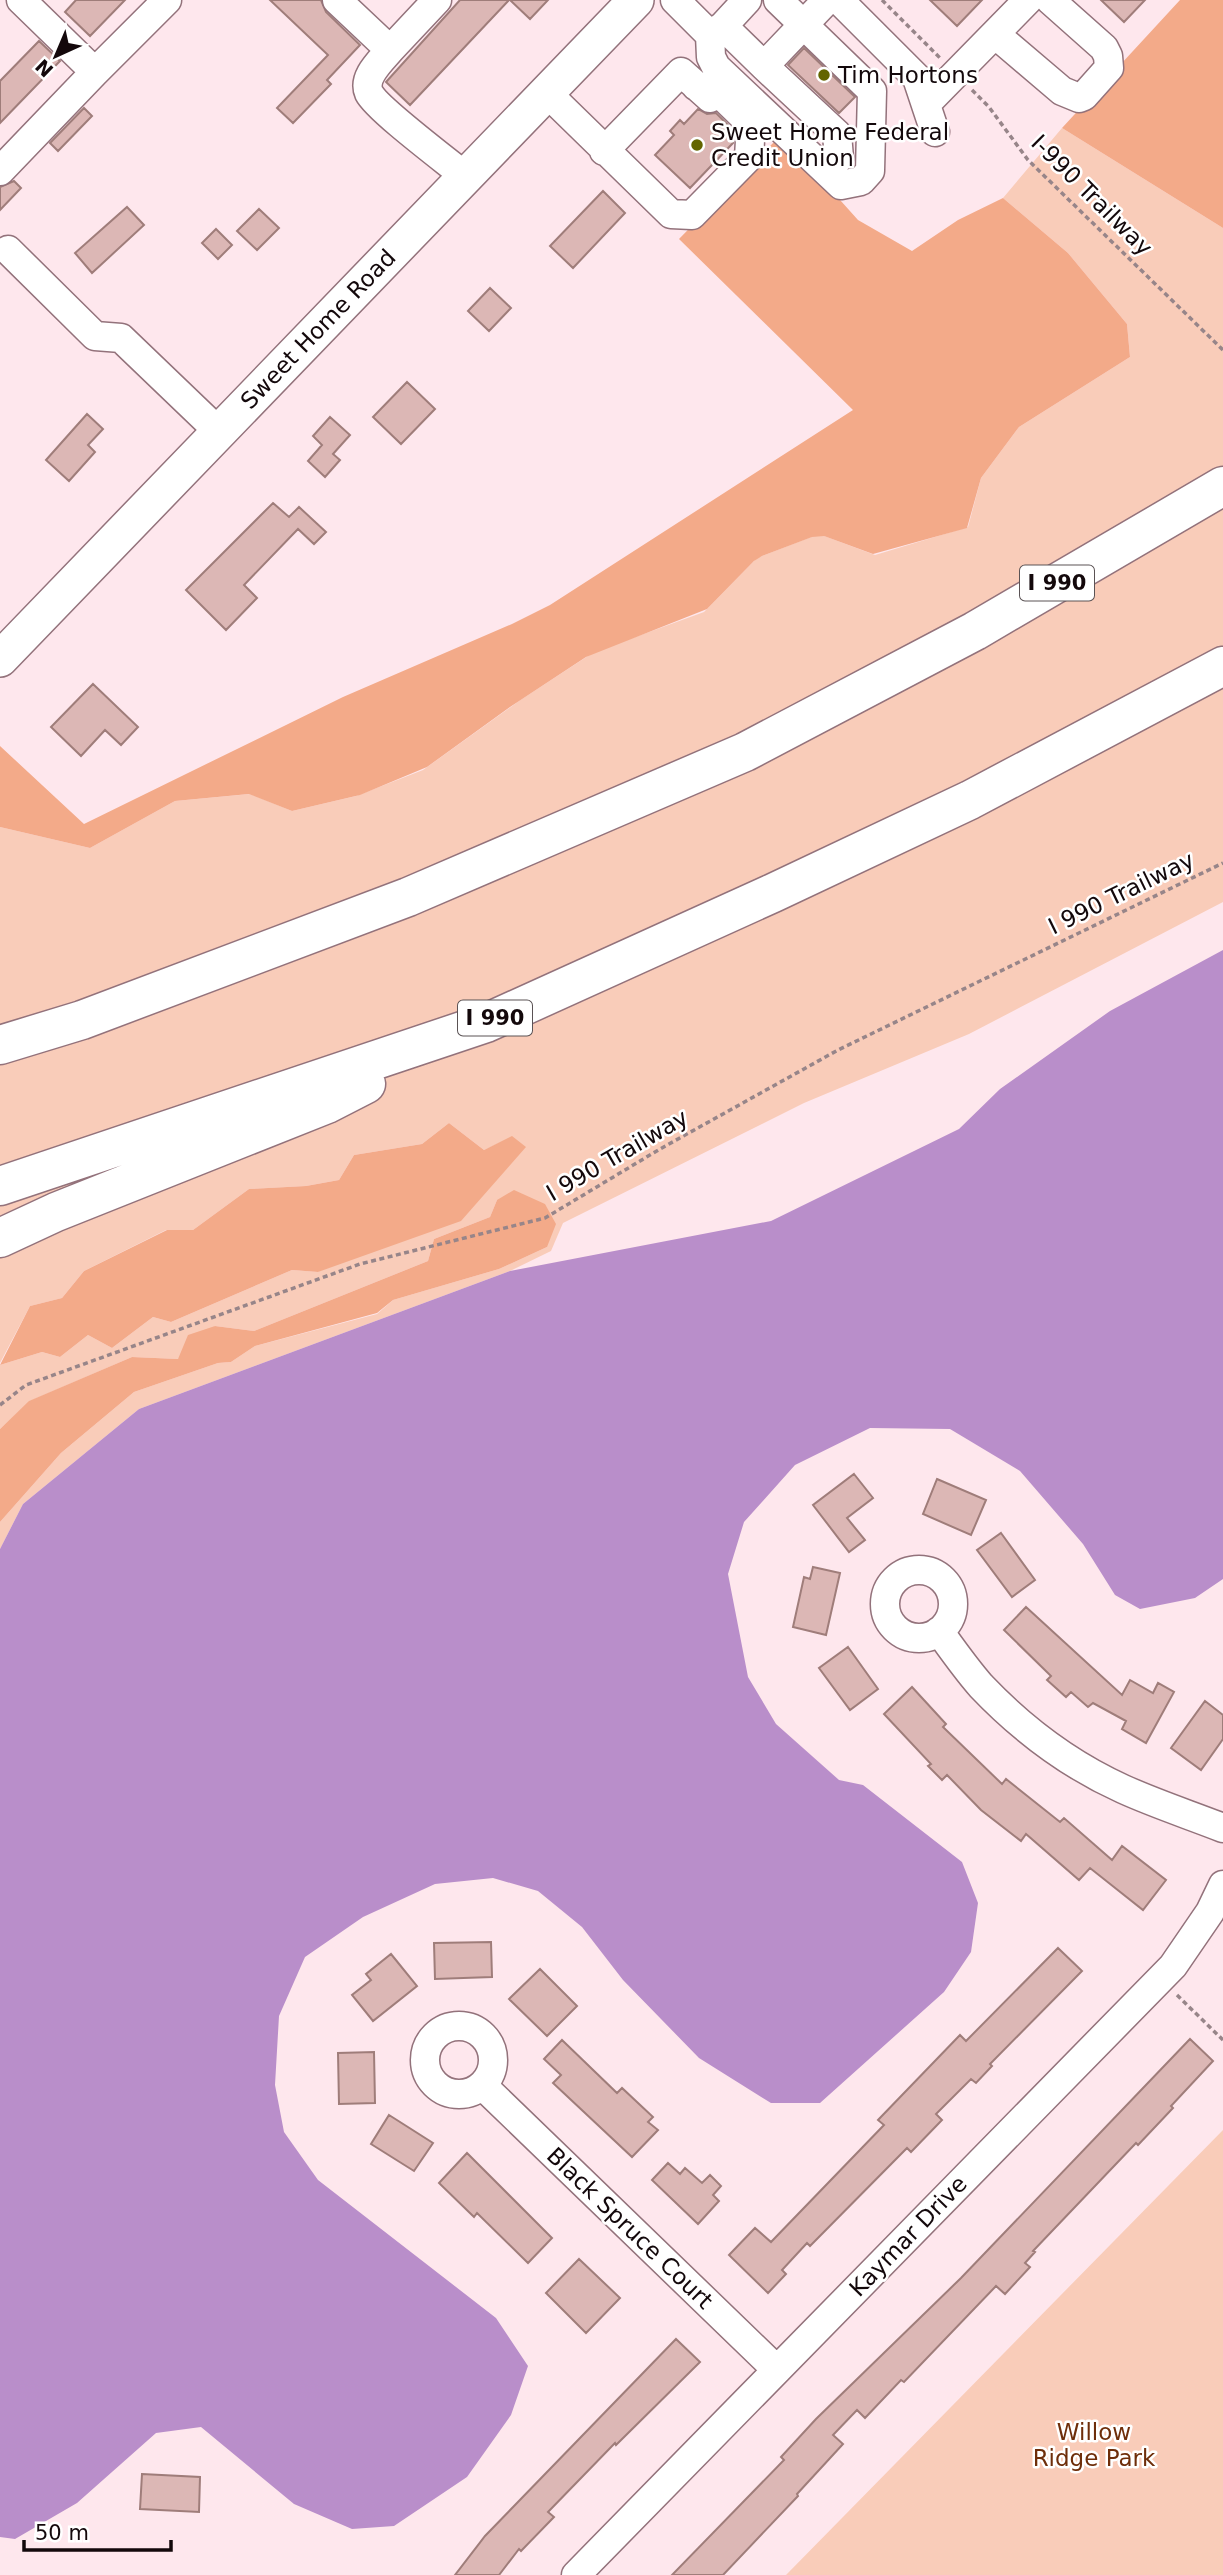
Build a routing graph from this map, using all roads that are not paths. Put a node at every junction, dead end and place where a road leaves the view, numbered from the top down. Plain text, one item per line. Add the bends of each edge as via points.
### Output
1 (22, 0) edge
2 (167, 0) edge
3 (337, 0) edge
4 (636, 0) edge
5 (675, 0) edge
6 (747, 0) edge
7 (778, 0) edge
8 (827, 0) edge
9 (839, 0) edge
10 (1028, 0) edge
11 (1051, 0) edge
12 (425, 4) edge
13 (810, 29) junction
14 (716, 30) junction
15 (995, 34) junction
16 (390, 50) junction
17 (764, 66) junction
18 (95, 72) junction
19 (696, 86) junction
20 (547, 93) junction
21 (926, 104) junction
22 (735, 123) junction
23 (935, 132) dead end
24 (604, 151) junction
25 (839, 158) dead end
26 (0, 171) edge
27 (466, 177) junction
28 (8, 250) dead end
29 (219, 432) junction
30 (1223, 485) edge
31 (0, 659) edge
32 (1223, 666) edge
33 (486, 1023) junction
34 (0, 1045) edge
35 (0, 1186) edge
36 (0, 1238) edge
37 (939, 1631) dead end
38 (1223, 1828) edge
39 (1223, 1885) edge
40 (482, 2085) dead end
41 (777, 2370) junction
42 (576, 2575) edge

1 - 18 street
2 - 18 street
3 - 16 street
4 - 20 main road, Sweet Home Road
5 - 14 street
6 - 14 street
7 - 13 street
8 - 13 street
9 - 21 street via 917,78
10 - 15 street
11 - 15 street via 1108,55 1109,68 1084,96 1062,91
12 - 16 street
13 - 14 street via 872,91 870,171 861,181 841,185 716,67 711,57
13 - 17 street
14 - 17 street
15 - 21 street
16 - 27 street via 374,68 369,93
17 - 25 street via 837,134
18 - 26 street
19 - 22 street
19 - 22 street via 714,89 751,124
19 - 24 street via 681,72
20 - 24 street
20 - 27 main road, Sweet Home Road
21 - 23 street
22 - 24 street via 749,157 692,215 671,214
27 - 29 main road, Sweet Home Road
28 - 29 street via 95,335 121,338
29 - 31 main road, Sweet Home Road
30 - 34 highway, I 990 via 975,631 745,752 408,897 82,1020
32 - 33 highway, I 990 via 970,800
33 - 35 highway, I 990
33 - 36 highway via 327,1104
37 - 38 street via 980,1684 1046,1744 1123,1789
39 - 41 street, Kaymar Drive via 1193,1940 1160,1979
40 - 41 street, Black Spruce Court
41 - 42 street, Kaymar Drive

